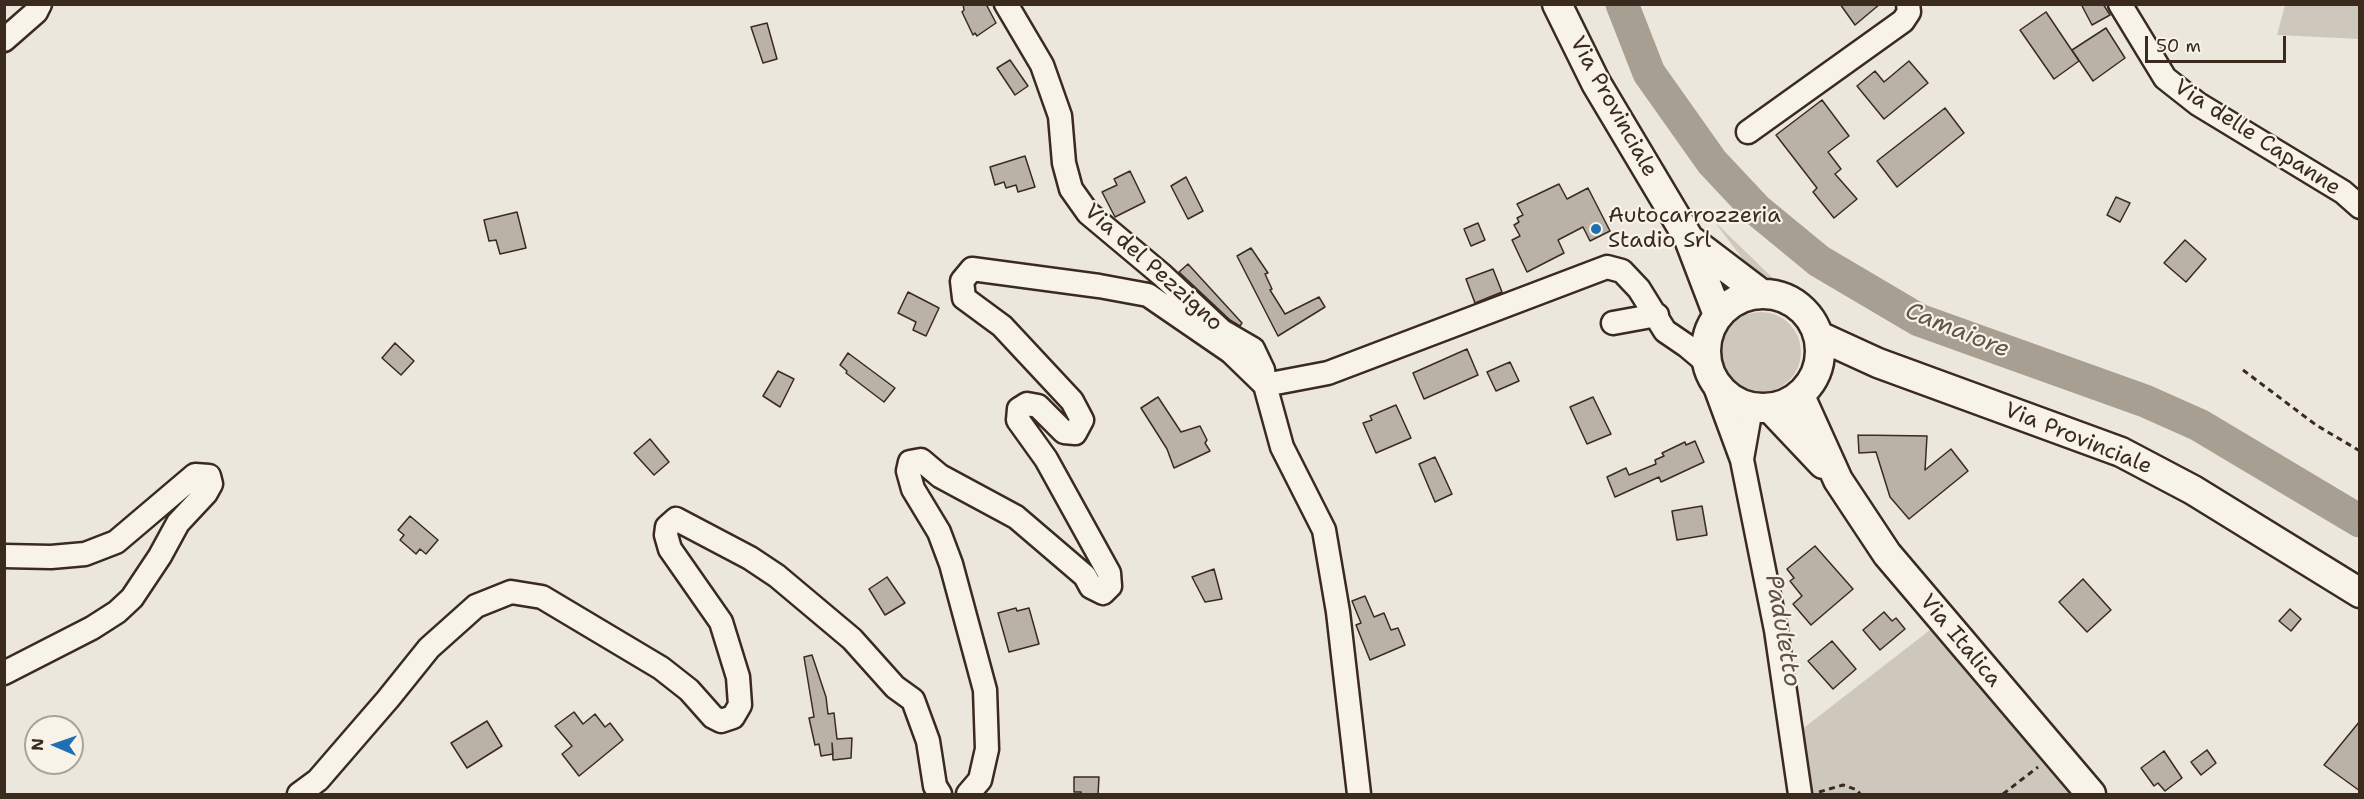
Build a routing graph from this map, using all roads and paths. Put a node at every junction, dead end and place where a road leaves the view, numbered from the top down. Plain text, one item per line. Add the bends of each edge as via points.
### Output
1 (1006, 4) edge
2 (1557, 4) edge
3 (1908, 4) edge
4 (2120, 4) edge
5 (32, 7) edge
6 (4, 40) edge
7 (1748, 132) dead end
8 (2360, 207) edge
9 (1689, 239) junction
10 (1760, 293) junction
11 (1656, 315) junction
12 (1718, 315) junction
13 (1613, 323) dead end
14 (1819, 336) junction
15 (1703, 357) junction
16 (1878, 363) junction
17 (1819, 365) junction
18 (2243, 370) dead end
19 (1265, 385) junction
20 (1800, 396) junction
21 (1761, 408) junction
22 (2360, 451) edge
23 (1742, 460) junction
24 (1838, 480) junction
25 (4, 556) edge
26 (2360, 593) edge
27 (4, 673) edge
28 (2056, 753) junction
29 (299, 795) edge
30 (940, 795) edge
31 (968, 795) edge
32 (1359, 795) edge
33 (1800, 795) edge
34 (1812, 795) edge
35 (1860, 795) edge
36 (2003, 795) edge
37 (2091, 795) edge

1 - 19 street, Via del Pezzigno via 1046,75 1060,116 1064,163 1071,189 1088,213 1222,331 1253,350
2 - 9 main road, Via Provinciale via 1596,83
3 - 7 street via 1904,21
4 - 8 street, Via delle Capanne via 2165,78 2198,104 2343,192
5 - 6 street
9 - 10 main road, Via Provinciale
9 - 12 main road, Via Provinciale
10 - 12 main road via 1745,296
10 - 14 main road, Via Provinciale via 1797,304 1811,319
11 - 13 street
11 - 15 street via 1665,331
11 - 19 street via 1622,271 1607,267 1328,373
12 - 15 main road via 1710,328
14 - 16 main road, Via Provinciale
14 - 17 main road
15 - 21 main road via 1727,397
15 - 23 street
16 - 17 main road, Via Provinciale
16 - 26 main road, Via Provinciale via 2121,452 2193,490
17 - 20 main road
18 - 22 path via 2316,425
19 - 31 street via 1231,352 1148,296 972,269 962,281 964,298 1002,326 1072,401 1082,420 1075,433 1064,432 1038,406 1027,404 1019,409 1018,420 1056,476 1109,573 1110,586 1102,593 1091,587 1085,576 1016,517 940,476 921,460 910,462 913,489 939,532 951,564 985,690 987,749 980,780
19 - 32 street, Via del Pezzigno via 1282,447 1324,530 1338,612
20 - 21 main road via 1786,405
20 - 24 main road, Via Italica
21 - 23 street
21 - 24 main road, Via Italica
23 - 33 street via 1776,630
24 - 28 main road, Via Italica via 1887,554
25 - 27 street via 85,554 116,542 195,475 209,476 211,484 206,493 178,523 132,598 92,628
28 - 36 path
28 - 37 main road, Via Italica
29 - 30 street via 318,780 429,648 476,606 511,592 542,597 661,668 689,690 713,717 721,721 733,717 740,705 738,677 722,622 670,549 667,527 676,519 777,576 852,639 895,687 913,700 928,741
34 - 35 path via 1843,785

